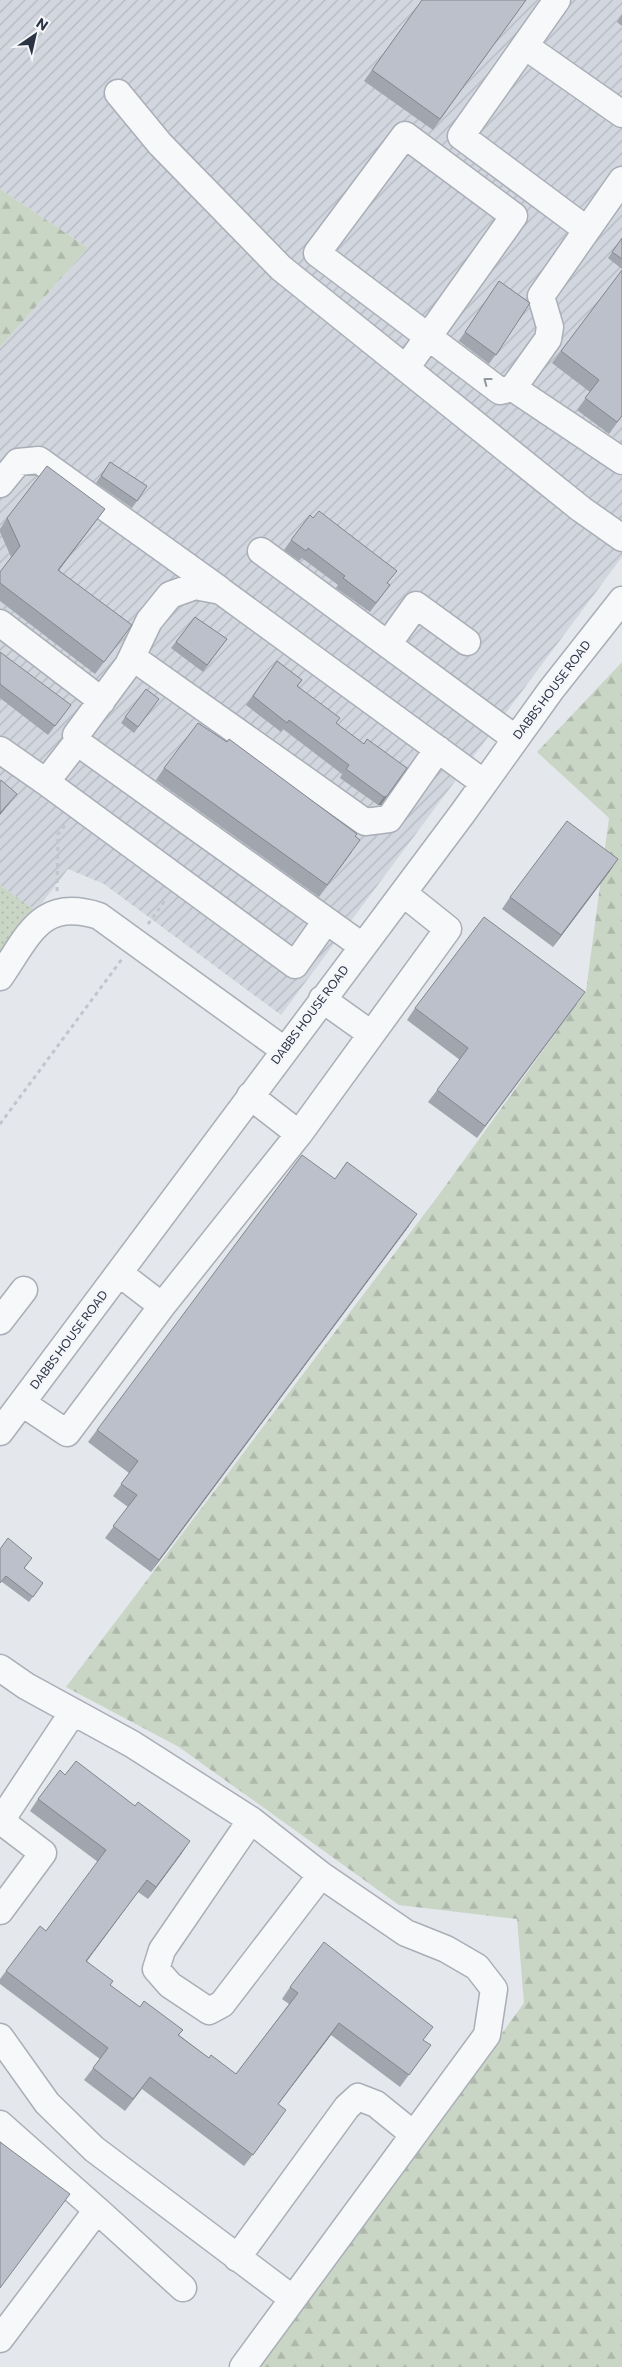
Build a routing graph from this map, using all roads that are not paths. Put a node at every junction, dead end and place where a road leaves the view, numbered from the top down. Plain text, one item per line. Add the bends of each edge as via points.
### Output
1 (557, 0) edge
2 (524, 46) junction
3 (118, 93) dead end
4 (622, 114) edge
5 (622, 180) edge
6 (587, 230) junction
7 (428, 336) junction
8 (406, 368) junction
9 (513, 388) junction
10 (622, 461) edge
11 (0, 484) edge
12 (618, 528) edge
13 (260, 551) dead end
14 (221, 591) junction
15 (622, 600) edge
16 (0, 623) edge
17 (467, 642) dead end
18 (388, 644) junction
19 (132, 657) junction
20 (102, 700) junction
21 (516, 739) junction
22 (78, 742) junction
23 (438, 749) junction
24 (0, 750) edge
25 (46, 782) junction
26 (484, 782) junction
27 (402, 893) junction
28 (326, 921) junction
29 (362, 946) junction
30 (0, 976) edge
31 (322, 999) junction
32 (371, 1034) junction
33 (284, 1050) junction
34 (250, 1096) junction
35 (299, 1134) junction
36 (119, 1273) junction
37 (24, 1290) dead end
38 (162, 1306) junction
39 (0, 1321) edge
40 (22, 1403) junction
41 (0, 1432) edge
42 (0, 1668) edge
43 (73, 1712) junction
44 (252, 1820) junction
45 (1, 1821) edge
46 (322, 1875) junction
47 (0, 1911) edge
48 (0, 2037) edge
49 (0, 2124) edge
50 (414, 2134) junction
51 (97, 2210) junction
52 (237, 2258) junction
53 (183, 2288) dead end
54 (292, 2299) junction
55 (0, 2339) edge
56 (243, 2367) edge

1 - 2 street
2 - 4 street
2 - 6 street via 461,136
3 - 8 street via 160,144 281,268
5 - 6 street
6 - 9 street via 541,296 550,327 548,339
7 - 7 street via 514,216 405,135 317,253
7 - 8 street
9 -> 7 street via 500,391
8 - 12 street
9 - 10 street
11 - 14 street via 18,462 39,460
13 - 18 street
14 - 19 street via 195,586 170,595 149,621
14 - 23 street
15 - 21 street, DABBS HOUSE ROAD
16 - 20 street
17 - 18 street via 416,605
18 - 21 street
19 - 20 street
19 - 23 street via 366,822 390,820
20 - 22 street via 76,735
21 - 26 street, DABBS HOUSE ROAD
22 - 25 street
22 - 28 street
23 - 26 street
24 - 25 street
25 - 28 street via 295,965
26 - 27 street, DABBS HOUSE ROAD
27 - 29 street, DABBS HOUSE ROAD
27 - 32 street via 448,929
28 - 29 street
29 - 31 street, DABBS HOUSE ROAD
30 - 33 street via 38,923 51,914 80,910 100,916
31 - 32 street
31 - 33 street, DABBS HOUSE ROAD
32 - 35 street
33 - 34 street, DABBS HOUSE ROAD
34 - 35 street
34 - 36 street, DABBS HOUSE ROAD
35 - 38 street
36 - 38 street
36 - 40 street, DABBS HOUSE ROAD
37 - 39 street
38 - 40 street via 67,1433
40 - 41 street, DABBS HOUSE ROAD
42 - 43 street
43 - 44 street via 132,1744
43 - 45 street
44 - 46 street
44 - 46 street via 162,1950 156,1969 170,1985 209,2011 222,2004
45 - 47 street via 43,1853
46 - 50 street via 406,1934 446,1949 478,1967 494,1989 487,2035
48 - 52 street via 47,2103 94,2149
49 - 51 street
50 - 52 street via 376,2104 358,2097 347,2107
50 - 54 street
51 - 53 street
51 - 55 street
52 - 54 street
54 - 56 street

